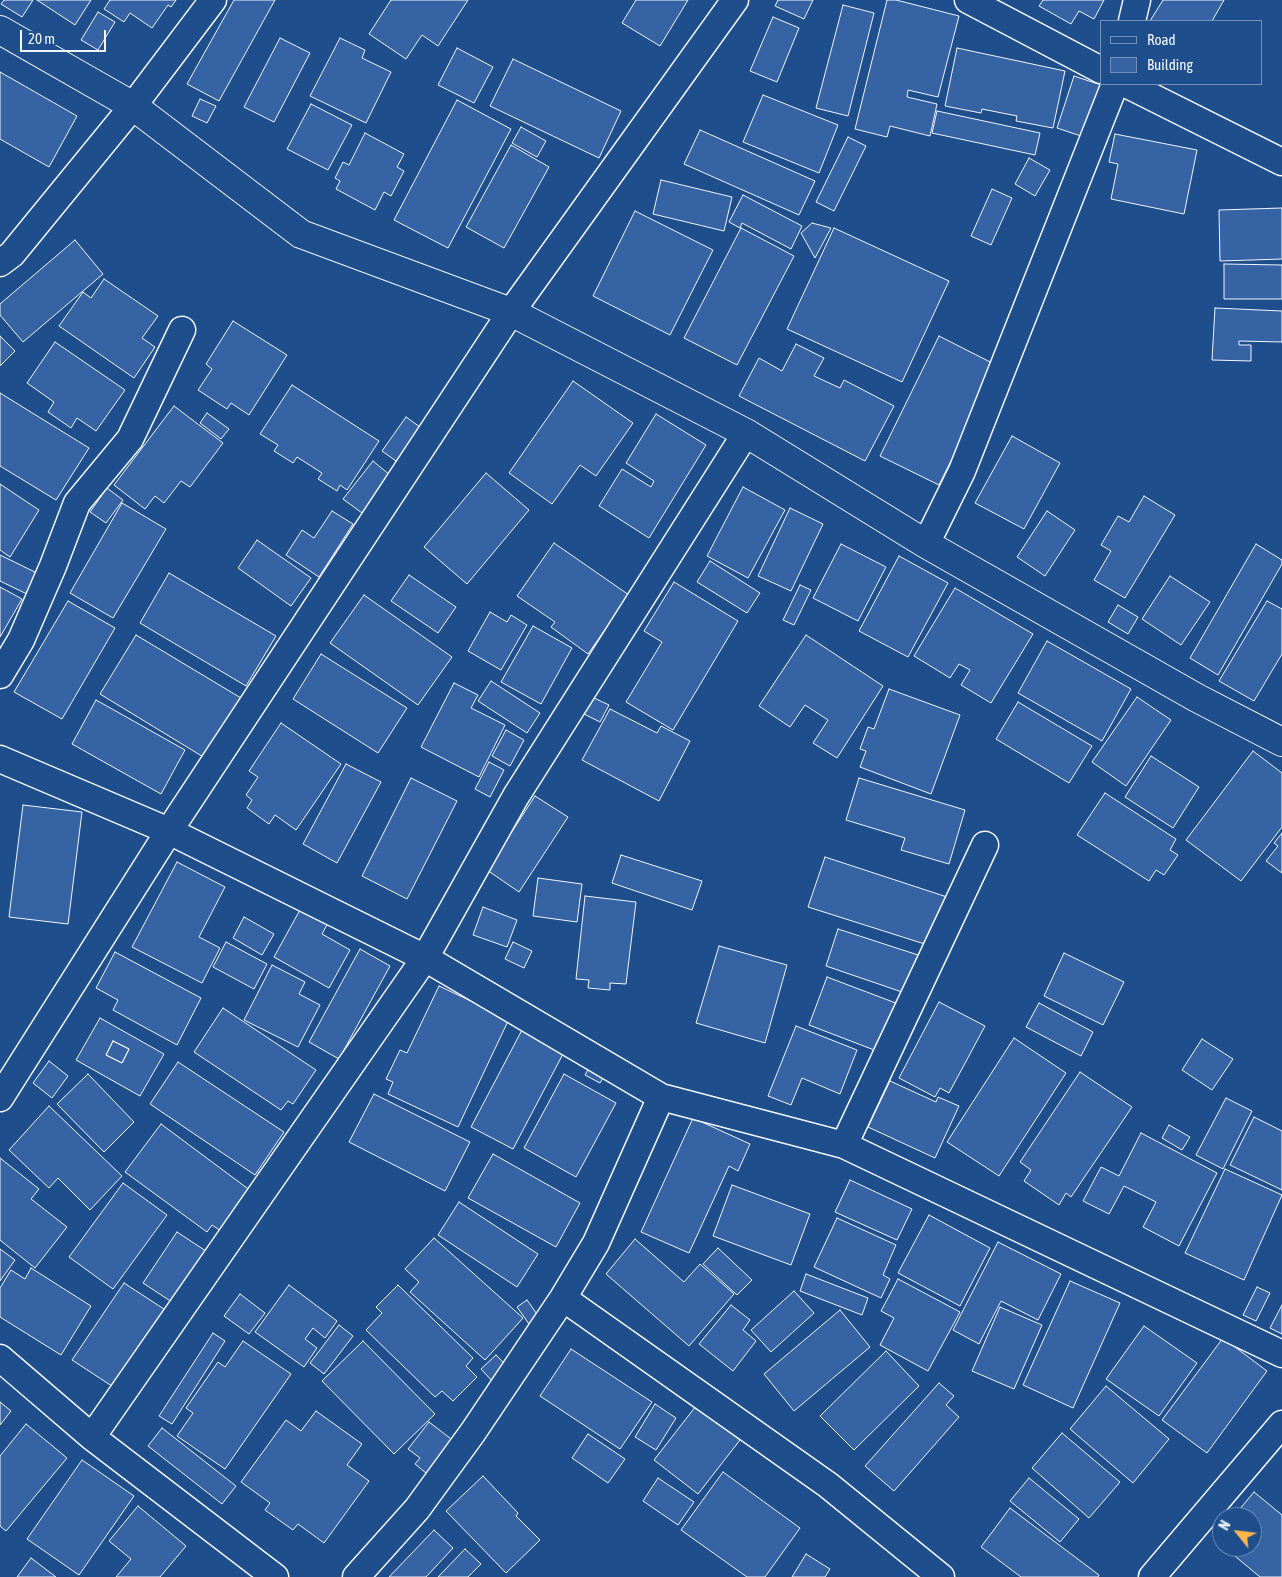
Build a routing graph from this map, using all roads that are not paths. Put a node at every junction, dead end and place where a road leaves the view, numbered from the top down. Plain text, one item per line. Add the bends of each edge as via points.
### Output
1 (214, 0) edge
2 (736, 0) edge
3 (968, 0) edge
4 (1137, 0) edge
5 (1132, 20) edge
6 (0, 30) edge
7 (1100, 69) edge
8 (1115, 85) edge
9 (1128, 85) edge
10 (134, 106) junction
11 (1282, 162) edge
12 (0, 263) edge
13 (511, 312) junction
14 (182, 330) dead end
15 (746, 433) junction
16 (926, 544) junction
17 (0, 675) edge
18 (1282, 742) edge
19 (0, 759) edge
20 (169, 831) junction
21 (985, 845) dead end
22 (425, 958) junction
23 (661, 1097) junction
24 (0, 1098) edge
25 (844, 1146) junction
26 (563, 1298) junction
27 (1282, 1354) edge
28 (0, 1358) edge
29 (1282, 1424) edge
30 (92, 1436) junction
31 (275, 1577) edge
32 (356, 1577) edge
33 (940, 1577) edge
34 (1152, 1577) edge

1 - 10 street
2 - 13 street
3 - 7 street
4 - 5 street
6 - 10 street
8 - 16 street via 962,471
9 - 11 street
10 - 12 street via 12,254
10 - 13 street via 301,234
13 - 15 street
13 - 20 street
14 - 17 street via 130,439 77,503 21,640
15 - 16 street
15 - 22 street via 516,796
16 - 18 street via 1197,698
19 - 20 street
20 - 22 street
20 - 24 street
21 - 25 street
22 - 23 street
22 - 30 street
23 - 25 street
23 - 26 street via 596,1242
25 - 27 street
26 - 32 street via 474,1432 417,1509
26 - 33 street via 828,1485
28 - 30 street
29 - 34 street
30 - 31 street

